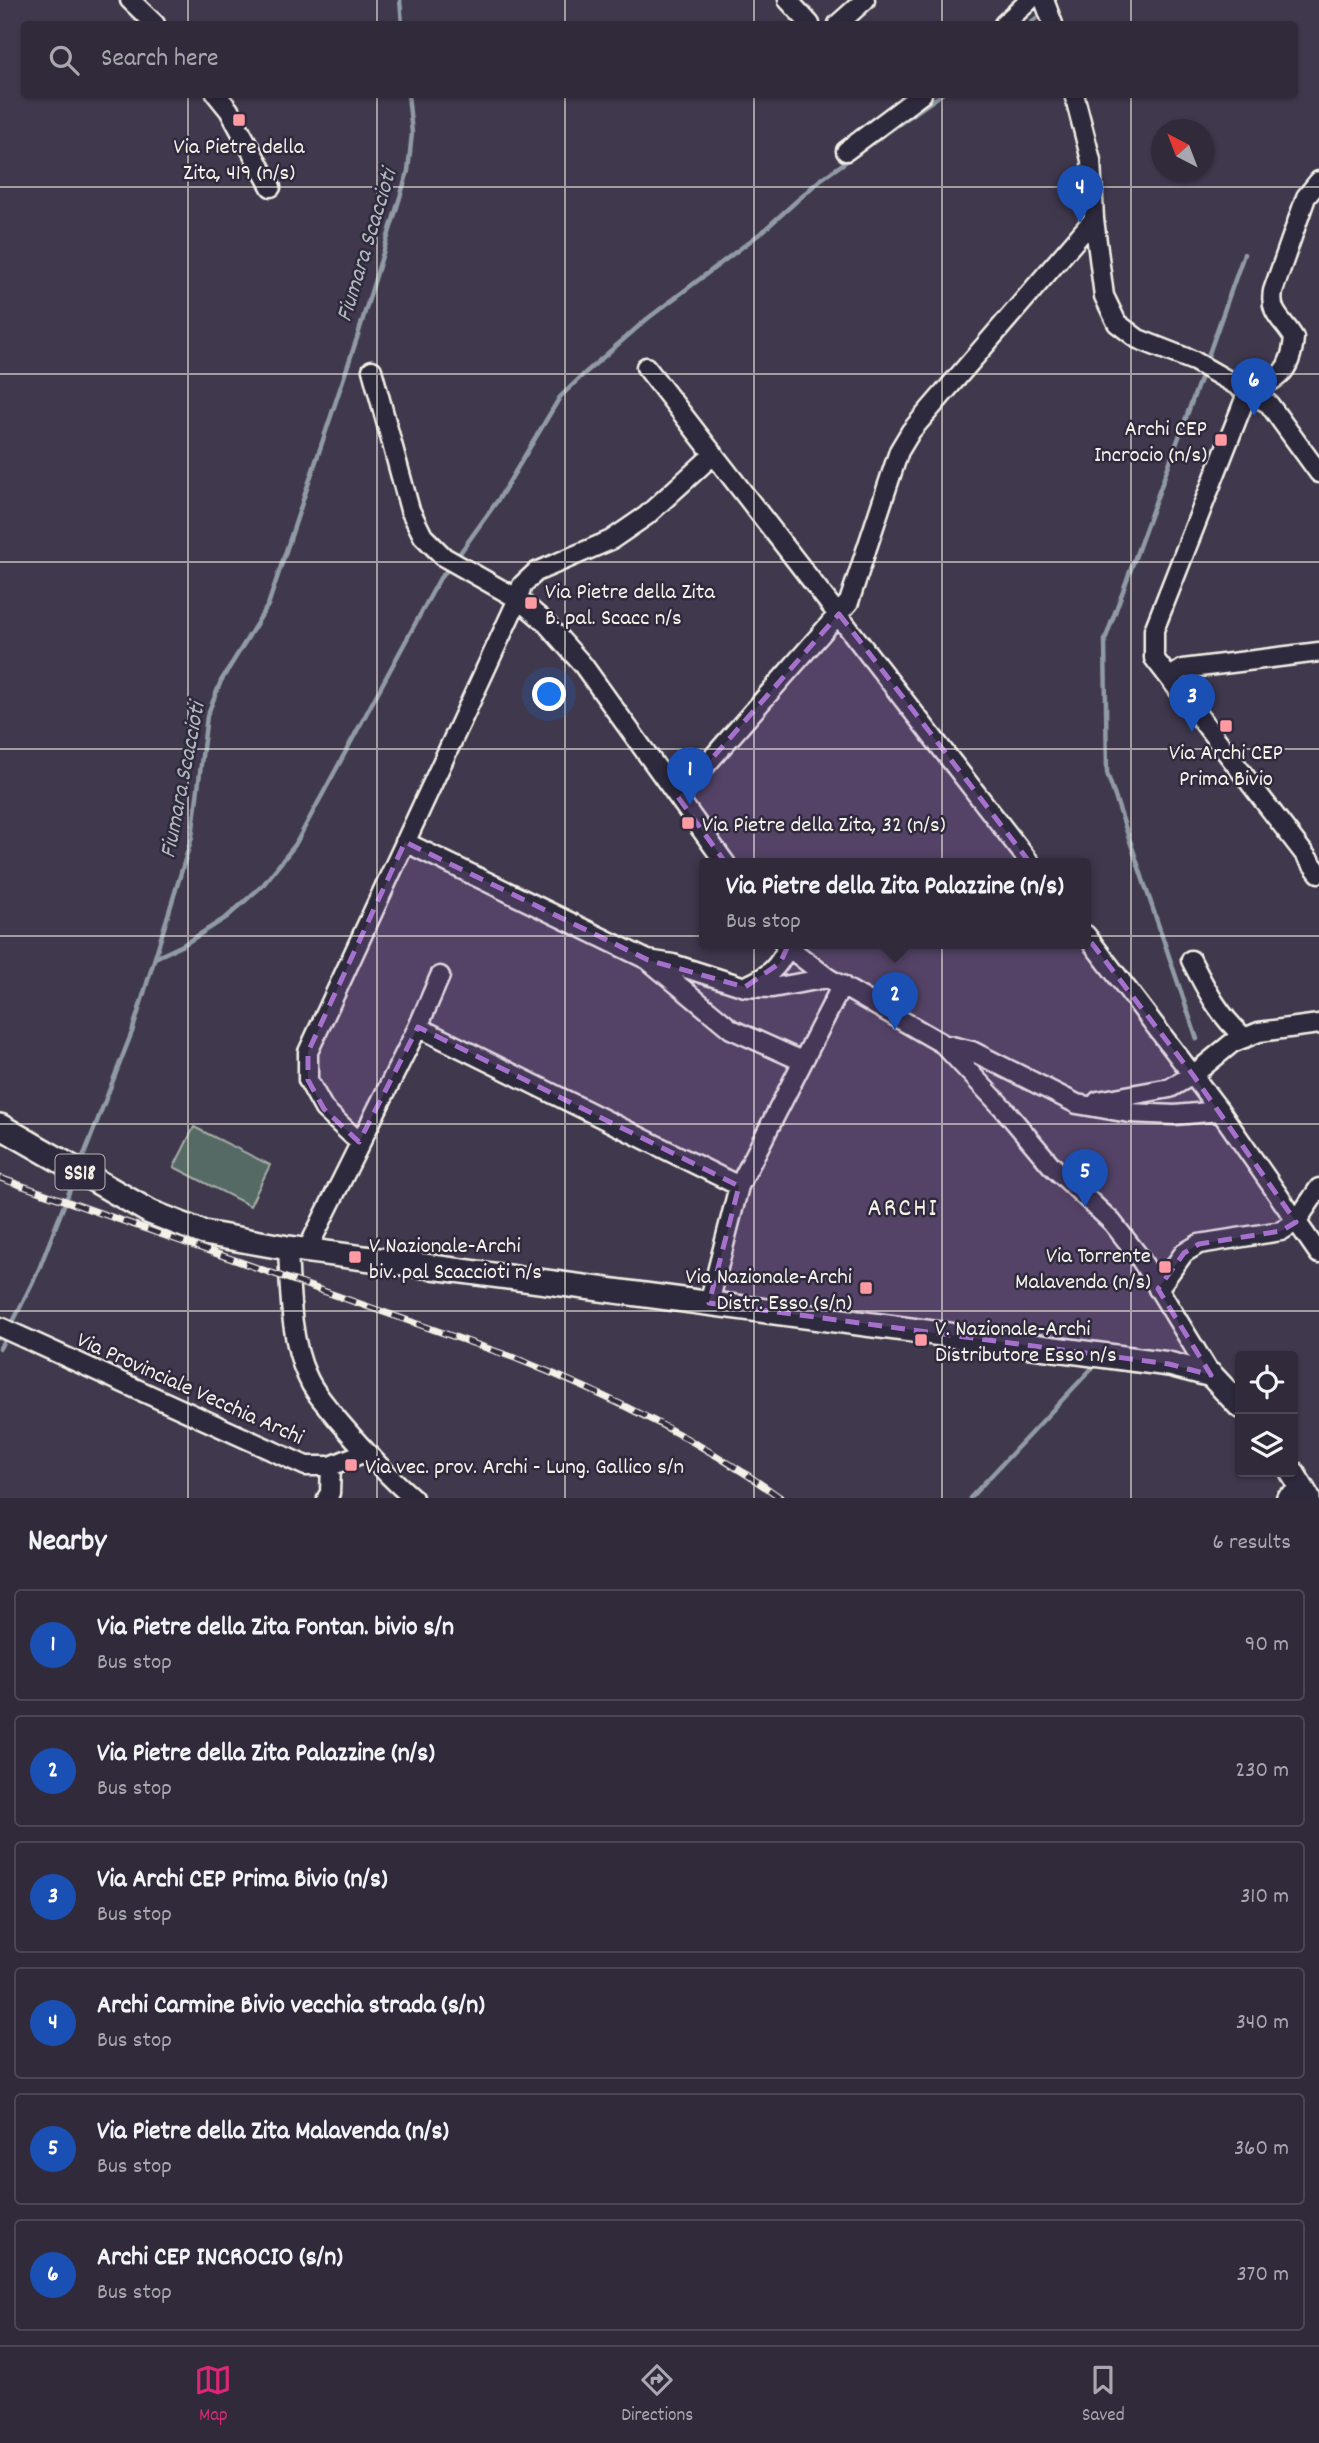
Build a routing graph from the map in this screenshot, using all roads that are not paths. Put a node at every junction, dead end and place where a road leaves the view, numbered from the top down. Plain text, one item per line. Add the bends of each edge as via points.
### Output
1 (130, 0) edge
2 (788, 0) edge
3 (865, 0) edge
4 (1030, 0) edge
5 (1044, 0) edge
6 (152, 21) edge
7 (807, 21) edge
8 (841, 21) edge
9 (1007, 21) edge
10 (1052, 21) edge
11 (219, 98) edge
12 (917, 98) edge
13 (1075, 98) edge
14 (846, 151) dead end
15 (1319, 181) edge
16 (271, 187) dead end
17 (1094, 219) junction
18 (646, 367) dead end
19 (372, 370) dead end
20 (1248, 391) junction
21 (714, 454) junction
22 (1319, 473) edge
23 (518, 599) junction
24 (839, 614) junction
25 (1319, 652) edge
26 (1170, 677) junction
27 (678, 797) junction
28 (405, 842) junction
29 (722, 858) edge
30 (1026, 858) edge
31 (1319, 873) edge
32 (1091, 942) edge
33 (784, 949) edge
34 (789, 949) edge
35 (648, 960) junction
36 (1191, 960) dead end
37 (440, 976) dead end
38 (835, 981) junction
39 (745, 987) junction
40 (1319, 1024) edge
41 (418, 1027) junction
42 (1245, 1038) junction
43 (943, 1044) junction
44 (802, 1061) junction
45 (1193, 1075) junction
46 (1077, 1104) junction
47 (1220, 1111) junction
48 (5, 1129) edge
49 (359, 1142) junction
50 (739, 1186) junction
51 (1319, 1188) edge
52 (1296, 1222) junction
53 (297, 1249) junction
54 (1319, 1254) edge
55 (1158, 1289) junction
56 (709, 1303) junction
57 (0, 1327) edge
58 (1211, 1375) junction
59 (1235, 1401) edge
60 (365, 1452) junction
61 (331, 1466) junction
62 (327, 1498) edge
63 (413, 1498) edge

1 - 6 street
2 - 7 street
3 - 8 street
4 - 9 street
5 - 10 street
11 - 16 street
12 - 14 street
13 - 17 street via 1091,160
15 - 20 street via 1306,197 1273,290 1274,312 1294,338 1292,354 1286,369 1272,383
17 - 20 street via 1104,296 1117,323 1138,338 1194,361
17 - 24 street via 911,431 899,451 849,601
18 - 21 street
19 - 23 street via 410,510 423,536 444,557
20 - 22 street via 1269,404
20 - 26 street via 1154,630 1154,658
21 - 23 street via 646,516 611,540 536,572 522,585
21 - 24 street
23 - 27 street via 583,665
23 - 28 street
24 - 27 street
24 - 30 street
25 - 26 street via 1183,669
26 - 31 street
27 - 29 street
28 - 35 street
28 - 49 street via 308,1052 307,1080 324,1109
32 - 45 street
33 - 39 street via 780,963 768,976
34 - 38 street
35 - 39 street
35 - 44 street via 731,1028
36 - 42 street via 1228,1024
37 - 41 street
38 - 39 street
38 - 43 street
38 - 44 street
40 - 42 street
41 - 49 street
41 - 50 street
42 - 45 street
43 - 46 street via 972,1051
43 - 55 street via 1051,1166 1112,1222
44 - 50 street
45 - 46 street via 1170,1088
45 - 47 street
46 - 47 street via 1129,1113
47 - 52 street
48 - 53 main road, SS18 via 150,1212 204,1233
49 - 53 street
50 - 56 street
51 - 52 street
52 - 54 street
52 - 55 street via 1281,1231 1199,1244 1184,1253
53 - 56 main road, SS18
53 - 60 street, Via Provinciale Vecchia Archi via 291,1297 300,1357 316,1392
55 - 58 street
56 - 58 main road, SS18 via 1169,1364
57 - 61 street, Via Provinciale Vecchia Archi via 306,1466
58 - 59 main road
60 - 61 street, Via Provinciale Vecchia Archi
60 - 63 street, Via Provinciale Vecchia Archi
61 - 62 street

